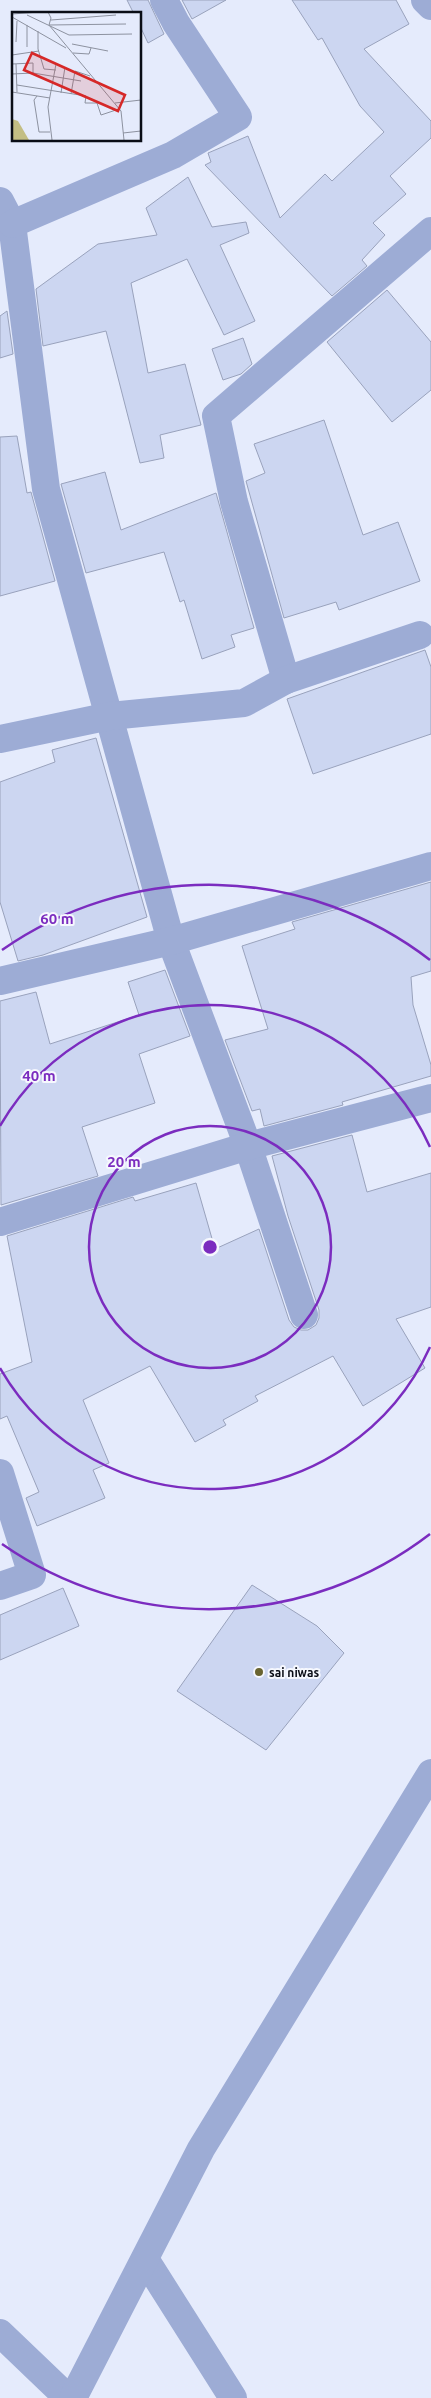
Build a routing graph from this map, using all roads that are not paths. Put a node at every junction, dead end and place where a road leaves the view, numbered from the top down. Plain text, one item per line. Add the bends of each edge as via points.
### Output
1 (164, 0) edge
2 (425, 0) edge
3 (431, 6) edge
4 (6, 213) edge
5 (431, 231) edge
6 (8, 267) edge
7 (420, 634) dead end
8 (286, 680) junction
9 (110, 716) junction
10 (0, 739) edge
11 (431, 866) edge
12 (171, 941) junction
13 (0, 981) edge
14 (431, 1098) edge
15 (248, 1146) junction
16 (0, 1222) edge
17 (304, 1315) dead end
18 (0, 1473) edge
19 (0, 1586) edge
20 (431, 1774) edge
21 (145, 2259) junction
22 (0, 2333) edge
23 (68, 2398) edge
24 (73, 2398) edge
25 (233, 2398) edge

1 - 4 street via 238,117 173,154
2 - 3 street
4 - 6 street
5 - 8 street via 216,416 234,502
6 - 9 street via 46,489
7 - 8 street
8 - 9 street via 244,703
9 - 10 street
9 - 12 street
11 - 12 street
12 - 13 street
12 - 15 street
14 - 15 street
15 - 16 street
15 - 17 street
18 - 19 street via 32,1575
20 - 21 street via 201,2149
21 - 24 street
21 - 25 street
22 - 23 street

